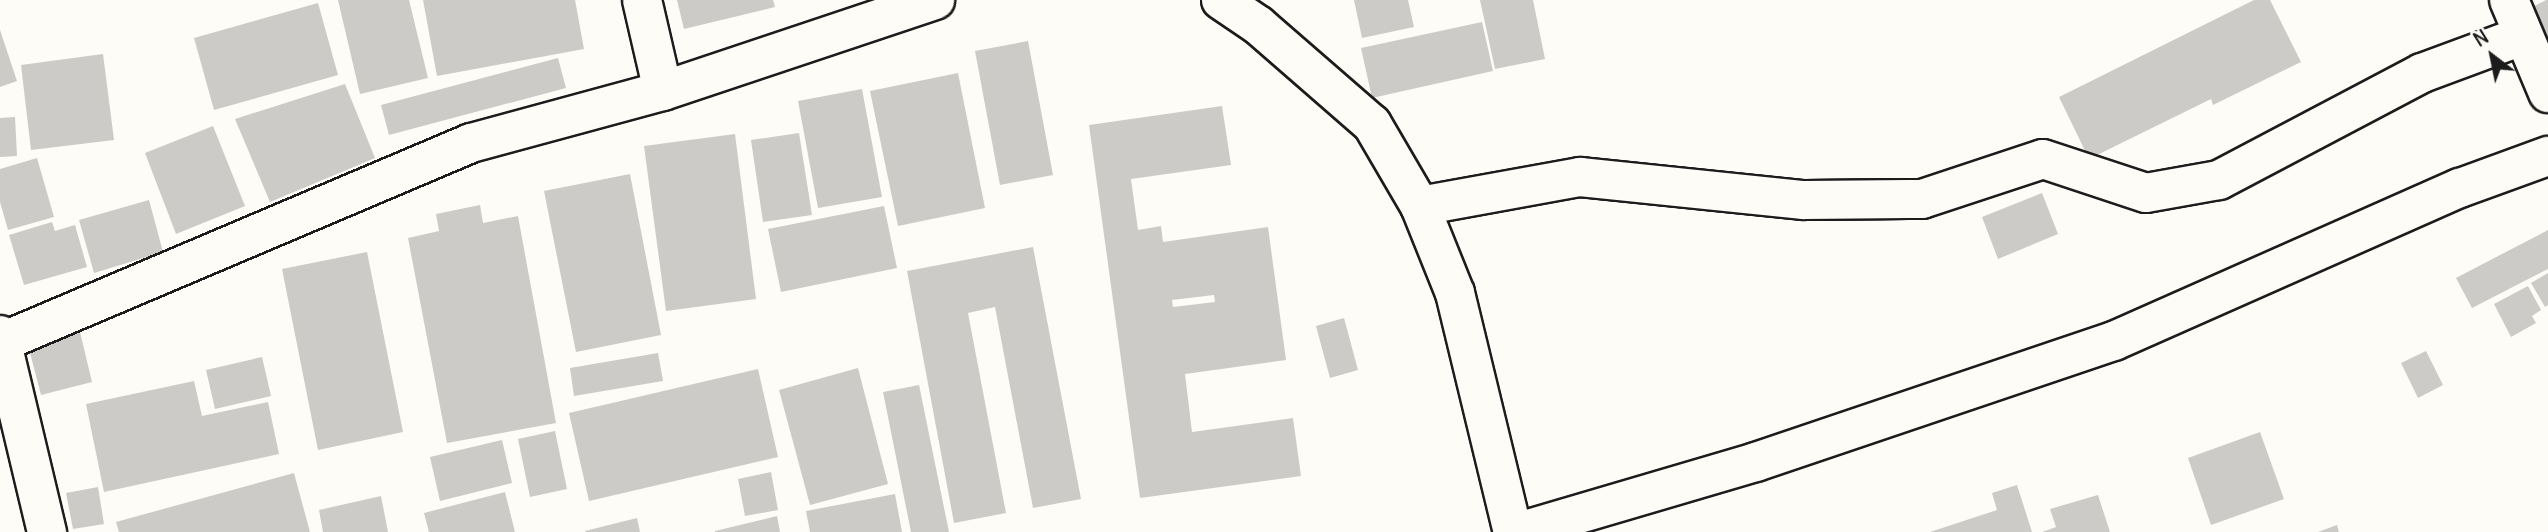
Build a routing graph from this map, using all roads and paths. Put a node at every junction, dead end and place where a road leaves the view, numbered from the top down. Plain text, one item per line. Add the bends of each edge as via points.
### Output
1 (642, 0) edge
2 (934, 0) edge
3 (1221, 0) edge
4 (2509, 0) edge
5 (2522, 36) junction
6 (663, 91) junction
7 (2548, 93) edge
8 (2548, 156) edge
9 (1420, 206) junction
10 (1, 338) edge
11 (47, 532) edge
12 (1515, 532) edge

1 - 6 street
2 - 6 street
3 - 9 street via 1258,25 1372,124
4 - 5 street
5 - 7 street
5 - 9 street via 2422,73 2219,180 2146,193 2043,159 1922,199 1804,200 1580,177
6 - 10 street via 471,143
8 - 12 street via 2460,188 2115,341 1782,454
9 - 12 street via 1455,293
10 - 11 street

